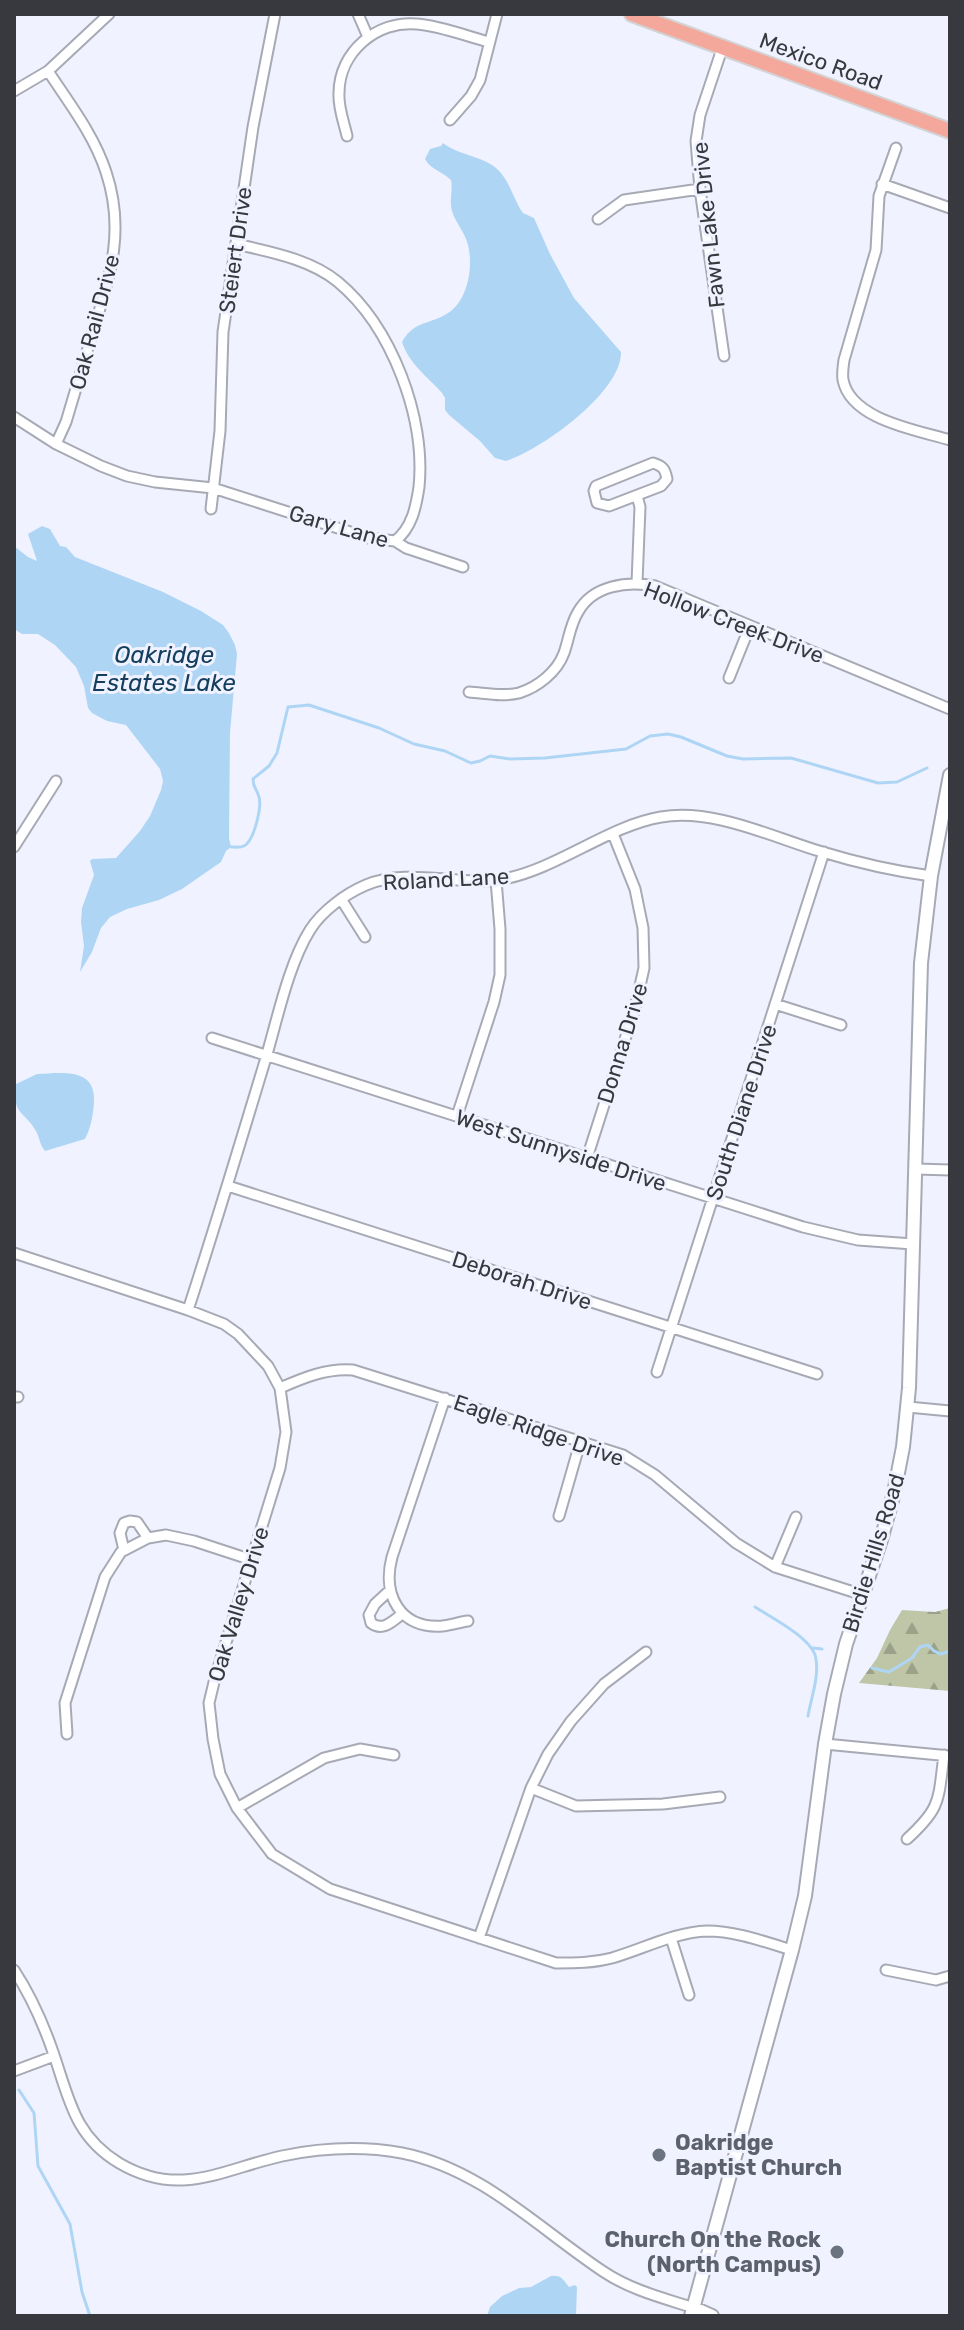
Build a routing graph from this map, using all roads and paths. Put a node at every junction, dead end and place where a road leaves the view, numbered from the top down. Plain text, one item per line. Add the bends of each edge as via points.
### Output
1 (97, 14) edge
2 (109, 14) edge
3 (275, 14) edge
4 (358, 14) edge
5 (389, 14) edge
6 (497, 14) edge
7 (632, 14) edge
8 (394, 25) junction
9 (88, 34) junction
10 (368, 37) junction
11 (489, 42) junction
12 (722, 49) junction
13 (48, 71) junction
14 (14, 91) edge
15 (450, 120) dead end
16 (950, 131) edge
17 (347, 136) dead end
18 (896, 148) dead end
19 (882, 184) junction
20 (700, 189) junction
21 (950, 208) edge
22 (598, 219) dead end
23 (236, 244) junction
24 (724, 356) dead end
25 (14, 417) edge
26 (950, 440) edge
27 (56, 444) junction
28 (213, 488) junction
29 (637, 496) junction
30 (211, 509) dead end
31 (395, 541) junction
32 (463, 567) dead end
33 (637, 583) junction
34 (750, 626) junction
35 (729, 678) dead end
36 (469, 692) dead end
37 (950, 709) edge
38 (950, 775) edge
39 (56, 781) dead end
40 (613, 834) junction
41 (14, 847) edge
42 (824, 852) junction
43 (931, 876) junction
44 (496, 880) junction
45 (341, 899) junction
46 (365, 937) dead end
47 (775, 1004) junction
48 (841, 1025) dead end
49 (212, 1038) dead end
50 (266, 1055) junction
51 (457, 1116) junction
52 (587, 1158) junction
53 (916, 1169) junction
54 (950, 1170) edge
55 (228, 1186) junction
56 (713, 1198) junction
57 (913, 1244) junction
58 (14, 1253) edge
59 (188, 1310) junction
60 (672, 1327) junction
61 (657, 1372) dead end
62 (817, 1374) dead end
63 (280, 1388) junction
64 (445, 1398) junction
65 (908, 1407) junction
66 (950, 1411) edge
67 (580, 1443) junction
68 (559, 1516) dead end
69 (796, 1517) dead end
70 (148, 1538) junction
71 (124, 1550) junction
72 (252, 1560) junction
73 (775, 1567) junction
74 (389, 1591) junction
75 (863, 1595) junction
76 (402, 1614) junction
77 (468, 1621) dead end
78 (646, 1652) dead end
79 (67, 1734) dead end
80 (825, 1744) junction
81 (394, 1755) dead end
82 (947, 1756) edge
83 (531, 1788) junction
84 (720, 1797) dead end
85 (237, 1808) junction
86 (907, 1839) dead end
87 (479, 1938) junction
88 (671, 1938) junction
89 (792, 1950) junction
90 (14, 1970) edge
91 (886, 1970) dead end
92 (950, 1976) edge
93 (689, 1995) dead end
94 (54, 2056) junction
95 (14, 2071) edge
96 (692, 2312) edge
97 (712, 2316) edge

1 - 9 street
2 - 9 street
3 - 23 street, Steiert Drive
4 - 10 street
5 - 8 street
6 - 11 street
7 - 12 main road, Mexico Road
8 - 10 street
8 - 11 street via 418,24
9 - 13 street
10 - 17 street via 347,63 339,91
11 - 15 street via 480,80
12 - 16 main road, Mexico Road
12 - 20 street, Fawn Lake Drive via 700,115
13 - 14 street
13 - 27 street, Oak Rail Drive via 93,141 113,194 116,221 111,271
18 - 19 street
19 - 21 street
19 - 26 street via 876,250 843,379 849,394 868,413
20 - 22 street via 624,200
20 - 24 street, Fawn Lake Drive
23 - 28 street, Steiert Drive via 223,332
23 - 31 street via 322,271 353,297 380,334 408,395 418,435 417,500 404,535
25 - 27 street, Gary Lane
27 - 28 street, Gary Lane via 127,476
28 - 30 street, Steiert Drive
28 - 31 street, Gary Lane via 369,538
29 - 29 street via 604,506 597,503 594,491 602,482 653,463 661,465 667,479
29 - 33 street
31 - 32 street, Gary Lane
33 - 34 street, Hollow Creek Drive
33 - 36 street, Hollow Creek Drive via 589,597 578,611 556,669 545,679 517,693
34 - 35 street
34 - 37 street, Hollow Creek Drive
38 - 43 main road, Birdie Hills Road
39 - 41 street
40 - 42 street, Roland Lane via 656,817 691,815
40 - 44 street, Roland Lane via 544,867
40 - 52 street, Donna Drive via 635,889 644,968
42 - 43 street, Roland Lane
42 - 47 street, South Diane Drive
43 - 53 main road, Birdie Hills Road via 921,963
44 - 45 street, Roland Lane via 398,878 366,885
44 - 51 street via 500,975
45 - 46 street
45 - 50 street, Roland Lane via 311,927 301,945
47 - 48 street
47 - 56 street, South Diane Drive
49 - 50 street, West Sunnyside Drive
50 - 51 street, West Sunnyside Drive
50 - 55 street, Roland Lane
51 - 52 street, West Sunnyside Drive
52 - 56 street, West Sunnyside Drive
53 - 54 street
53 - 57 main road, Birdie Hills Road
55 - 59 street, Roland Lane
55 - 60 street, Deborah Drive
56 - 57 street, West Sunnyside Drive via 836,1236
56 - 60 street, South Diane Drive
57 - 65 main road, Birdie Hills Road
58 - 59 street, Oak Valley Drive
59 - 63 street, Oak Valley Drive via 238,1334 268,1366
60 - 61 street, South Diane Drive
60 - 62 street, Deborah Drive
63 - 64 street, Eagle Ridge Drive via 342,1369
63 - 72 street, Oak Valley Drive via 286,1432
64 - 67 street, Eagle Ridge Drive
64 - 74 street via 392,1557
65 - 66 street
65 - 75 main road, Birdie Hills Road via 894,1493
67 - 68 street
67 - 73 street, Eagle Ridge Drive via 623,1455 655,1475 736,1543
69 - 73 street
70 - 71 street
70 - 71 street via 137,1522 124,1523
70 - 72 street via 166,1535
71 - 79 street via 105,1577 65,1703
72 - 85 street, Oak Valley Drive via 209,1703 220,1774
73 - 75 street, Eagle Ridge Drive
74 - 76 street
74 - 76 street via 375,1604 371,1623 385,1626
75 - 80 main road, Birdie Hills Road via 846,1644
76 - 77 street via 440,1626
78 - 83 street via 604,1684 571,1721
80 - 82 street
80 - 89 main road, Birdie Hills Road via 805,1896
81 - 85 street via 360,1749 324,1758
82 - 86 street via 934,1811
83 - 84 street via 576,1806
83 - 87 street
85 - 87 street, Oak Valley Drive via 272,1854 330,1889
87 - 88 street, Oak Valley Drive via 556,1963 588,1963
88 - 89 street, Oak Valley Drive via 706,1931
88 - 93 street
89 - 96 main road, Birdie Hills Road
90 - 94 street
91 - 92 street via 936,1980
94 - 95 street
94 - 96 street via 74,2115 86,2133 102,2151 139,2172 198,2180 311,2151 402,2153 474,2180 604,2272
96 - 97 main road

